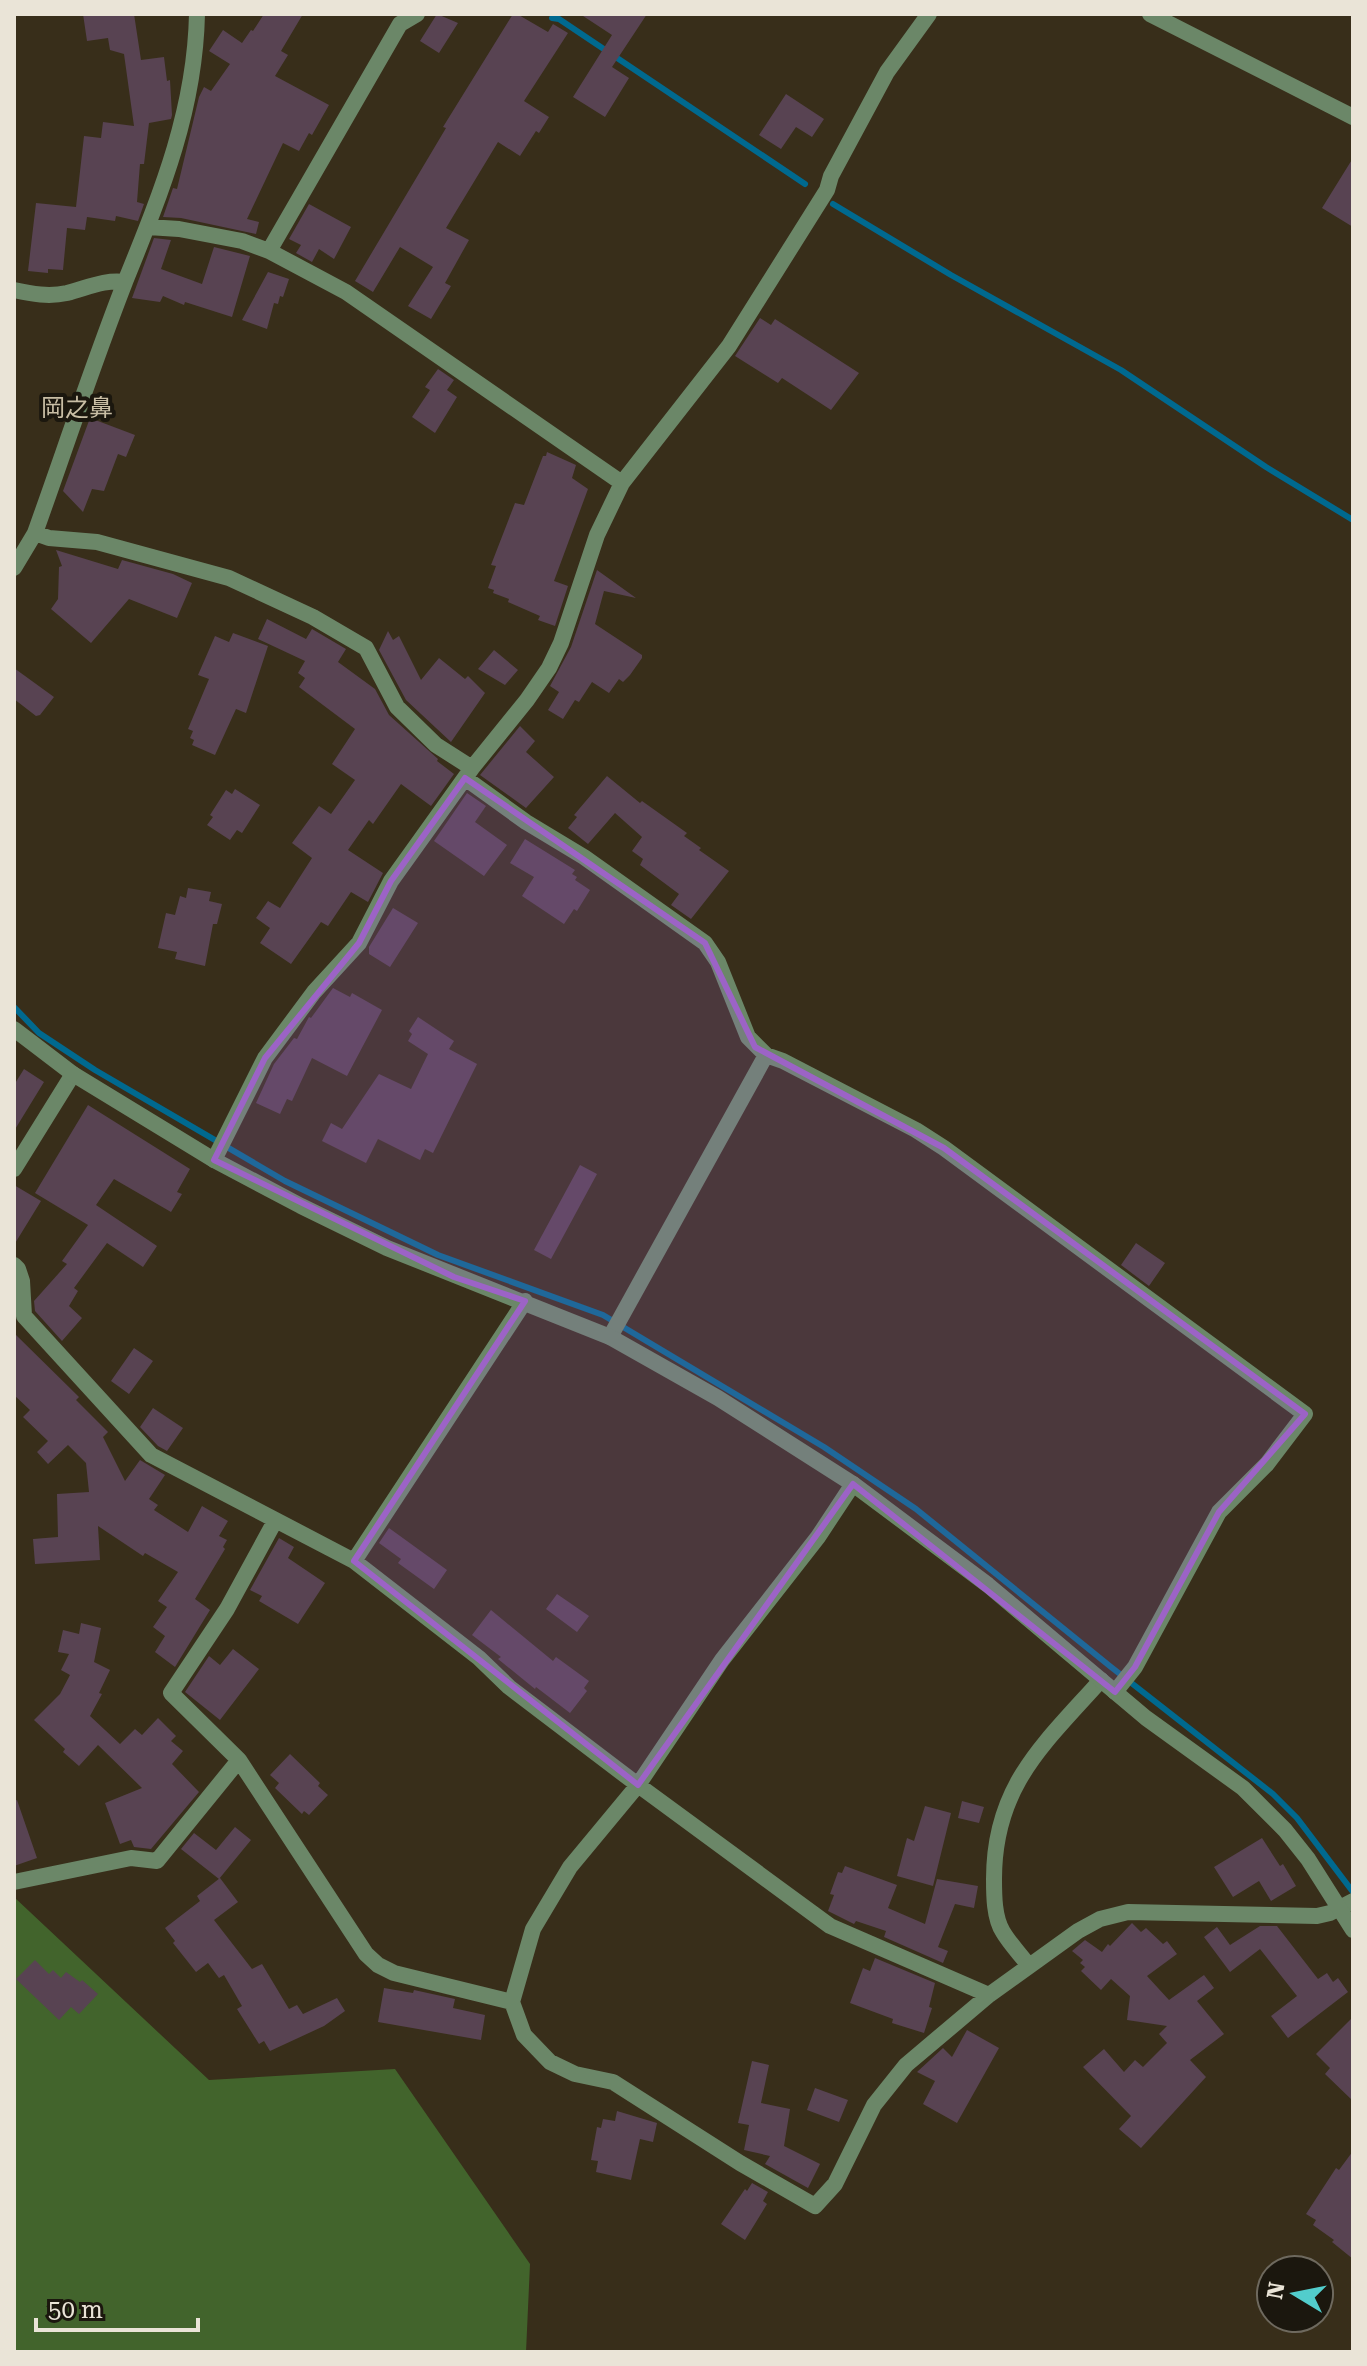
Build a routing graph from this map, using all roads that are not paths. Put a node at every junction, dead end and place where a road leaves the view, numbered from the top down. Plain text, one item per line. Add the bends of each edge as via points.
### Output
1 (197, 14) edge
2 (417, 14) edge
3 (929, 14) edge
4 (1150, 14) edge
5 (1353, 117) edge
6 (148, 227) junction
7 (269, 251) junction
8 (125, 282) junction
9 (14, 290) edge
10 (622, 483) junction
11 (35, 533) junction
12 (14, 568) edge
13 (468, 773) junction
14 (14, 1029) edge
15 (766, 1055) junction
16 (73, 1074) junction
17 (220, 1150) junction
18 (14, 1169) edge
19 (14, 1265) edge
20 (525, 1301) junction
21 (615, 1328) junction
22 (853, 1484) junction
23 (275, 1521) junction
24 (354, 1561) junction
25 (1101, 1680) junction
26 (1122, 1683) junction
27 (239, 1760) junction
28 (638, 1785) junction
29 (14, 1882) edge
30 (1349, 1904) edge
31 (1353, 1930) edge
32 (1029, 1966) junction
33 (989, 1995) junction
34 (512, 2002) junction

1 - 6 street via 184,121
2 - 7 street via 400,24
3 - 10 street via 887,72 827,190 729,346
4 - 5 street
6 - 7 street via 242,241
6 - 8 street
7 - 10 street via 346,292
8 - 9 street via 48,295
8 - 11 street
10 - 13 street via 597,535 549,668
11 - 12 street
11 - 13 street via 97,542 229,578 313,617 366,648 397,707
13 - 15 street via 526,822 705,943 748,1037
13 - 17 street via 391,881 359,943 265,1058
14 - 16 street
15 - 21 street
15 - 26 street via 944,1148 1305,1414 1267,1464 1219,1512
16 - 17 street
16 - 18 street
17 - 20 street via 387,1248
19 - 23 street via 22,1281 24,1316 142,1447
20 - 21 street
20 - 24 street
21 - 22 street
22 - 25 street via 988,1585
22 - 28 street via 722,1660
23 - 24 street
23 - 27 street via 227,1609 171,1693
24 - 28 street
25 - 26 street
25 - 32 street via 1030,1759 999,1824 994,1898 1001,1930
26 - 30 street via 1243,1788
27 - 29 street via 157,1861 131,1858
27 - 34 street via 378,1965
28 - 33 street via 830,1926
28 - 34 street via 570,1867 533,1929
30 - 31 street
30 - 32 street via 1317,1916 1128,1912 1078,1931
32 - 33 street
33 - 34 street via 906,2065 874,2105 835,2184 815,2206 613,2082 550,2062 524,2035

